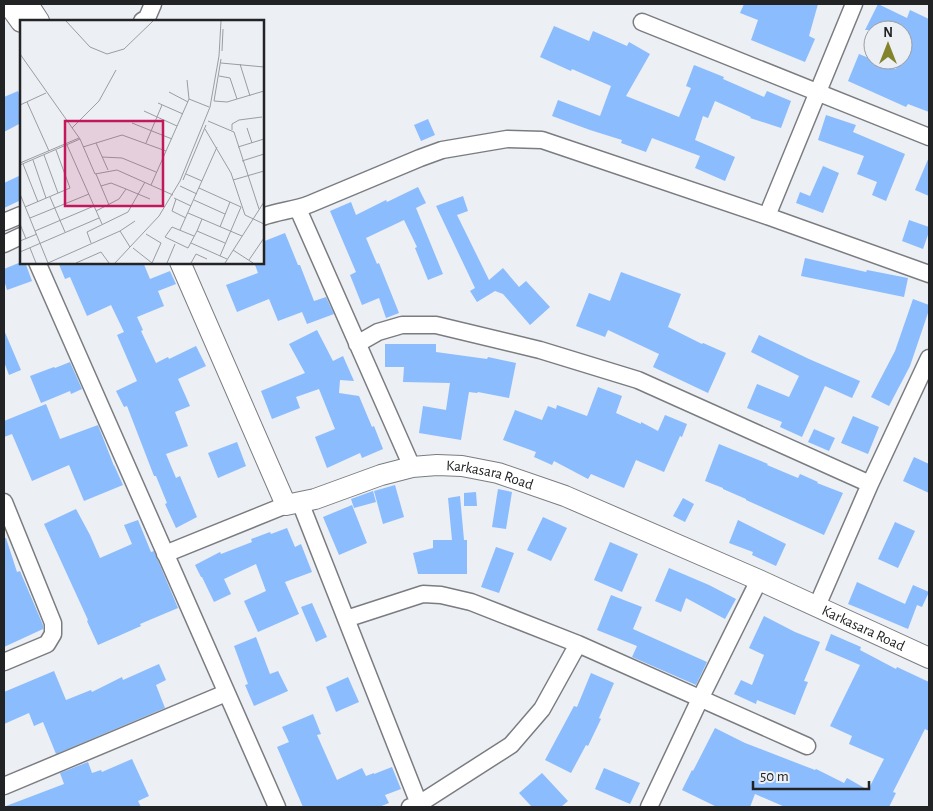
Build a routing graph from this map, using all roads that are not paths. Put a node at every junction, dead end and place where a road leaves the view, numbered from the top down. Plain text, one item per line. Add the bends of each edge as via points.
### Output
1 (8, 4) edge
2 (28, 4) edge
3 (153, 4) edge
4 (854, 4) edge
5 (38, 20) edge
6 (144, 20) edge
7 (20, 21) edge
8 (642, 22) dead end
9 (818, 92) junction
10 (929, 137) edge
11 (298, 209) junction
12 (20, 215) edge
13 (264, 216) edge
14 (767, 216) junction
15 (4, 222) edge
16 (20, 236) edge
17 (4, 244) edge
18 (38, 264) edge
19 (181, 264) edge
20 (929, 274) edge
21 (357, 344) junction
22 (929, 358) edge
23 (412, 467) junction
24 (870, 484) junction
25 (4, 502) edge
26 (293, 504) junction
27 (165, 554) junction
28 (759, 580) junction
29 (817, 606) junction
30 (346, 619) junction
31 (578, 644) junction
32 (929, 658) edge
33 (4, 662) edge
34 (226, 693) junction
35 (700, 699) junction
36 (808, 746) dead end
37 (4, 786) edge
38 (415, 805) edge
39 (277, 807) edge
40 (649, 807) edge

1 - 7 main road
2 - 5 main road
3 - 6 street
4 - 9 street
8 - 9 street
9 - 10 street
9 - 14 street
11 - 13 street
11 - 14 street via 442,150 507,139 542,140
11 - 21 street
12 - 15 street
14 - 20 street
16 - 17 street
18 - 27 street
19 - 26 main road
21 - 23 street
21 - 24 street via 378,332 402,325 436,325 540,350 638,380
22 - 24 street
23 - 26 main road, Karkasara Road
23 - 28 main road, Karkasara Road via 462,466 498,473 565,496
24 - 29 street
25 - 33 street via 53,623 53,634 47,644
26 - 27 street
26 - 30 street
27 - 34 street
28 - 29 main road, Karkasara Road
28 - 35 street
29 - 32 main road, Karkasara Road
30 - 31 street via 423,594 471,602
30 - 38 street
31 - 35 street
31 - 38 street via 542,709 511,745
34 - 37 street
34 - 39 street
35 - 36 street
35 - 40 street

